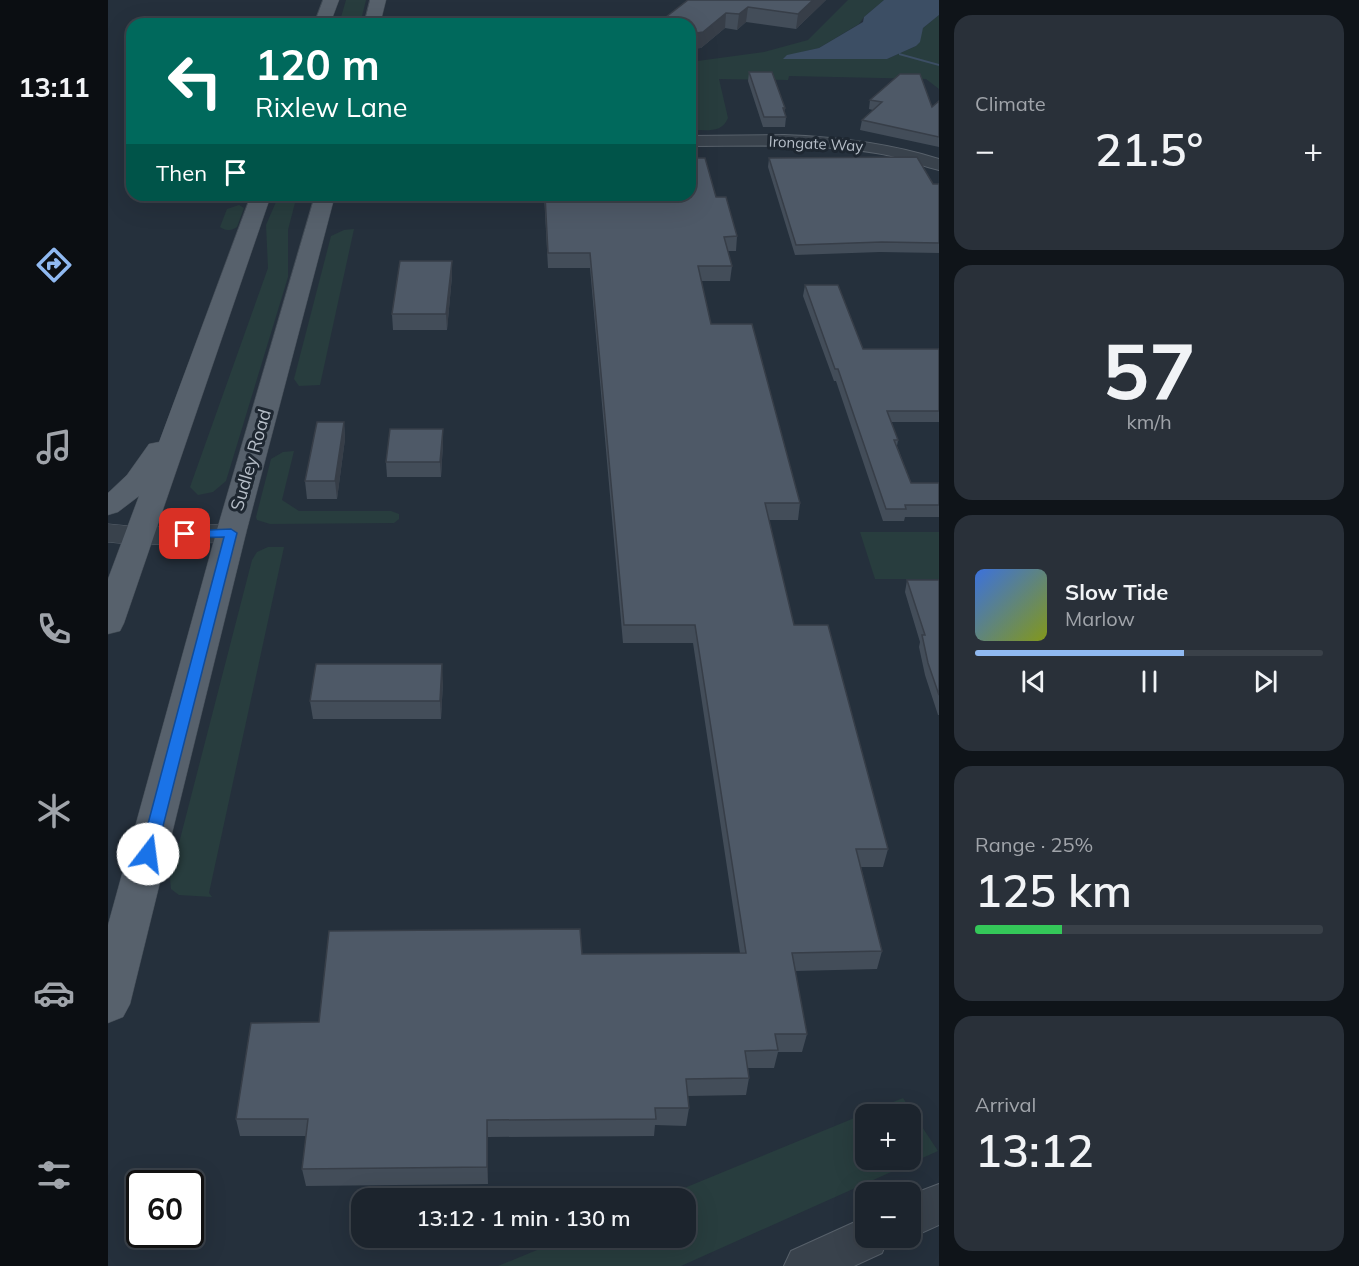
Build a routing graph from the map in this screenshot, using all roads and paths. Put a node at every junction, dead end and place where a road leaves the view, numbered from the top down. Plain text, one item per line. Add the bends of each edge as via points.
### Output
1 (331, 0) edge
2 (378, 0) edge
3 (324, 18) edge
4 (374, 18) edge
5 (696, 141) edge
6 (939, 165) edge
7 (259, 201) edge
8 (323, 201) edge
9 (186, 405) junction
10 (108, 506) edge
11 (108, 533) edge
12 (231, 533) junction
13 (139, 536) junction
14 (108, 545) edge
15 (111, 605) edge
16 (108, 1004) edge
17 (939, 1204) edge
18 (921, 1212) edge
19 (855, 1244) edge
20 (806, 1266) edge

1 - 3 main road
2 - 4 main road
5 - 6 street, Irongate Way via 840,143 904,154
7 - 9 main road
8 - 12 main road, Sudley Road
9 - 10 main road via 144,475
9 - 13 main road
11 - 13 street
12 - 13 street
12 - 16 main road, Sudley Road
13 - 14 street
13 - 15 main road
17 - 18 street
19 - 20 street

